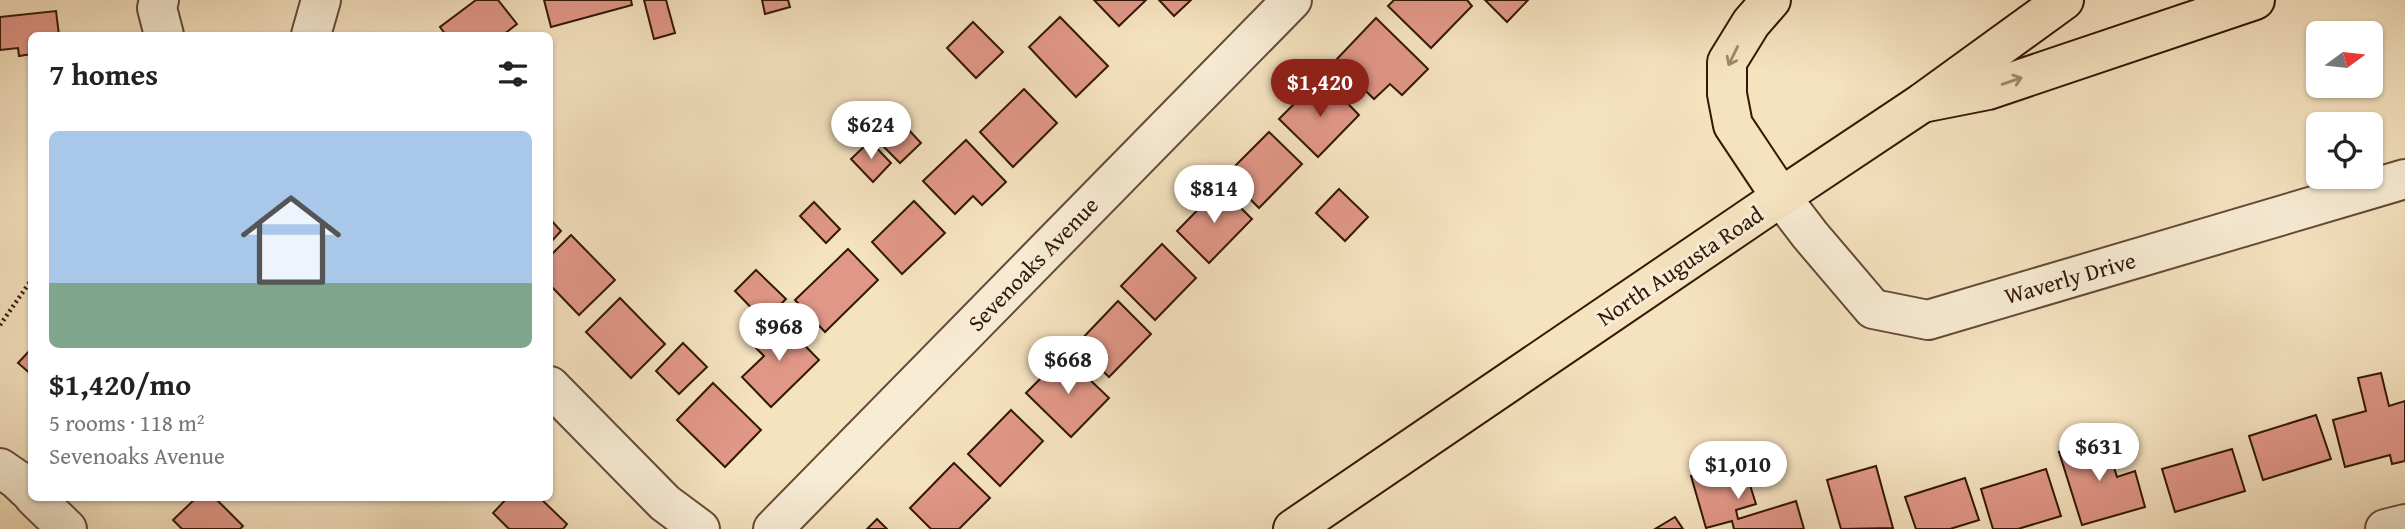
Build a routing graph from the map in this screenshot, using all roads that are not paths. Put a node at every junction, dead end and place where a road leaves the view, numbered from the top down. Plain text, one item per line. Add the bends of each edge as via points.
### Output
1 (159, 0) edge
2 (321, 0) edge
3 (1292, 0) edge
4 (1771, 0) edge
5 (2064, 0) edge
6 (2255, 0) edge
7 (163, 32) edge
8 (312, 32) edge
9 (1922, 103) junction
10 (2405, 179) edge
11 (1781, 197) junction
12 (553, 389) edge
13 (0, 468) edge
14 (28, 491) edge
15 (38, 501) edge
16 (2405, 524) edge
17 (67, 529) edge
18 (700, 529) edge
19 (773, 529) edge
20 (1293, 529) edge
21 (2385, 529) edge

1 - 7 street
2 - 8 street
3 - 19 street, Sevenoaks Avenue
4 -> 11 main road via 1727,62 1727,94 1733,125
5 - 9 main road, North Augusta Road
9 -> 6 main road via 1988,90
9 - 11 main road, North Augusta Road
10 - 11 street, Waverly Drive via 1928,320 1873,309
11 - 20 main road, North Augusta Road
12 - 18 street via 665,503
13 - 14 street
15 - 17 street
16 - 21 street

